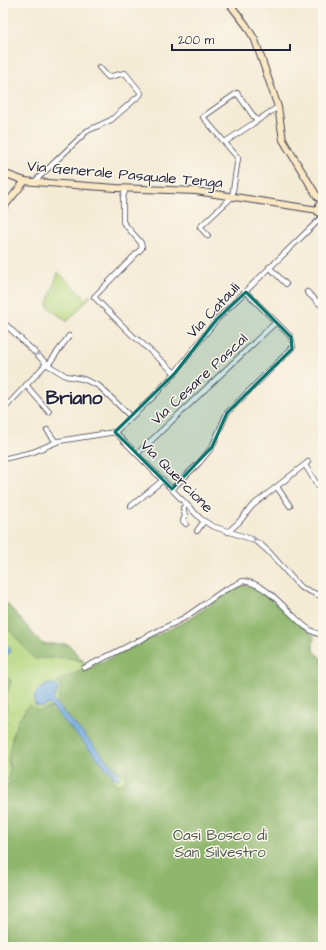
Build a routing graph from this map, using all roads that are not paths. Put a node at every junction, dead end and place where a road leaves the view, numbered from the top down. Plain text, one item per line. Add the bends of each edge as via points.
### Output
1 (229, 3) edge
2 (99, 67) dead end
3 (278, 107) junction
4 (257, 121) junction
5 (225, 142) junction
6 (3, 173) edge
7 (25, 181) junction
8 (34, 182) junction
9 (116, 188) junction
10 (126, 188) junction
11 (232, 196) junction
12 (122, 197) junction
13 (3, 208) edge
14 (321, 209) edge
15 (208, 236) dead end
16 (269, 267) junction
17 (286, 284) dead end
18 (246, 292) junction
19 (307, 292) dead end
20 (323, 307) edge
21 (3, 322) edge
22 (276, 322) junction
23 (69, 336) dead end
24 (48, 364) junction
25 (174, 373) junction
26 (26, 385) junction
27 (3, 401) edge
28 (8, 405) junction
29 (3, 410) edge
30 (49, 412) dead end
31 (131, 417) junction
32 (48, 430) dead end
33 (116, 432) junction
34 (56, 442) junction
35 (138, 453) junction
36 (3, 459) edge
37 (163, 480) junction
38 (277, 487) junction
39 (172, 489) junction
40 (323, 494) edge
41 (186, 505) junction
42 (131, 506) dead end
43 (290, 506) dead end
44 (204, 521) junction
45 (186, 524) dead end
46 (198, 531) dead end
47 (228, 532) junction
48 (323, 597) edge
49 (323, 635) edge
50 (84, 668) dead end

1 - 3 street via 255,40
2 - 8 street via 108,77 125,73 140,95 111,120 87,131
3 - 4 street
3 - 14 street via 283,140 317,196
4 - 5 street
4 - 5 street via 237,93 203,117
5 - 11 street via 238,158
6 - 7 street, Via Generale Pasquale Tenga
7 - 8 street, Via Generale Pasquale Tenga
7 - 13 street
8 - 9 street, Via Generale Pasquale Tenga
9 - 10 street, Via Generale Pasquale Tenga
9 - 12 street
10 - 11 street, Via Generale Pasquale Tenga via 196,191
10 - 12 street
11 - 14 street, Via Generale Pasquale Tenga
11 - 15 street via 200,227
12 - 25 street via 123,222 141,243 142,248 94,297
14 - 16 street, Via Catauli via 315,224
16 - 17 street
16 - 18 street, Via Catauli
18 - 22 street
18 - 25 street, Via Catauli via 217,319
19 - 20 street
21 -> 24 street
22 - 35 street, Via Cesare Pascal
22 - 39 street via 291,337 294,343 292,349 227,413 212,447
23 - 24 street
24 - 26 street
24 - 31 street via 66,376 83,379 99,386
25 - 31 street, Via Catauli
26 - 28 street
26 - 30 street
27 - 28 street
28 - 29 street
31 - 33 street, Via Catauli
32 - 34 street
33 - 34 street via 78,436
33 - 35 street, Via Quercione
34 - 36 street via 34,452
35 - 37 street, Via Quercione
37 - 39 street, Via Quercione
37 - 42 street
38 - 40 street via 307,463
38 - 43 street
38 - 47 street via 252,506
39 - 41 street, Via Quercione
41 - 44 street, Via Quercione
41 - 45 street via 183,508 183,521
44 - 46 street
44 - 47 street, Via Quercione
47 -> 48 street, Via Quercione via 260,544 300,587
49 - 50 street via 311,630 259,584 243,581 184,618

